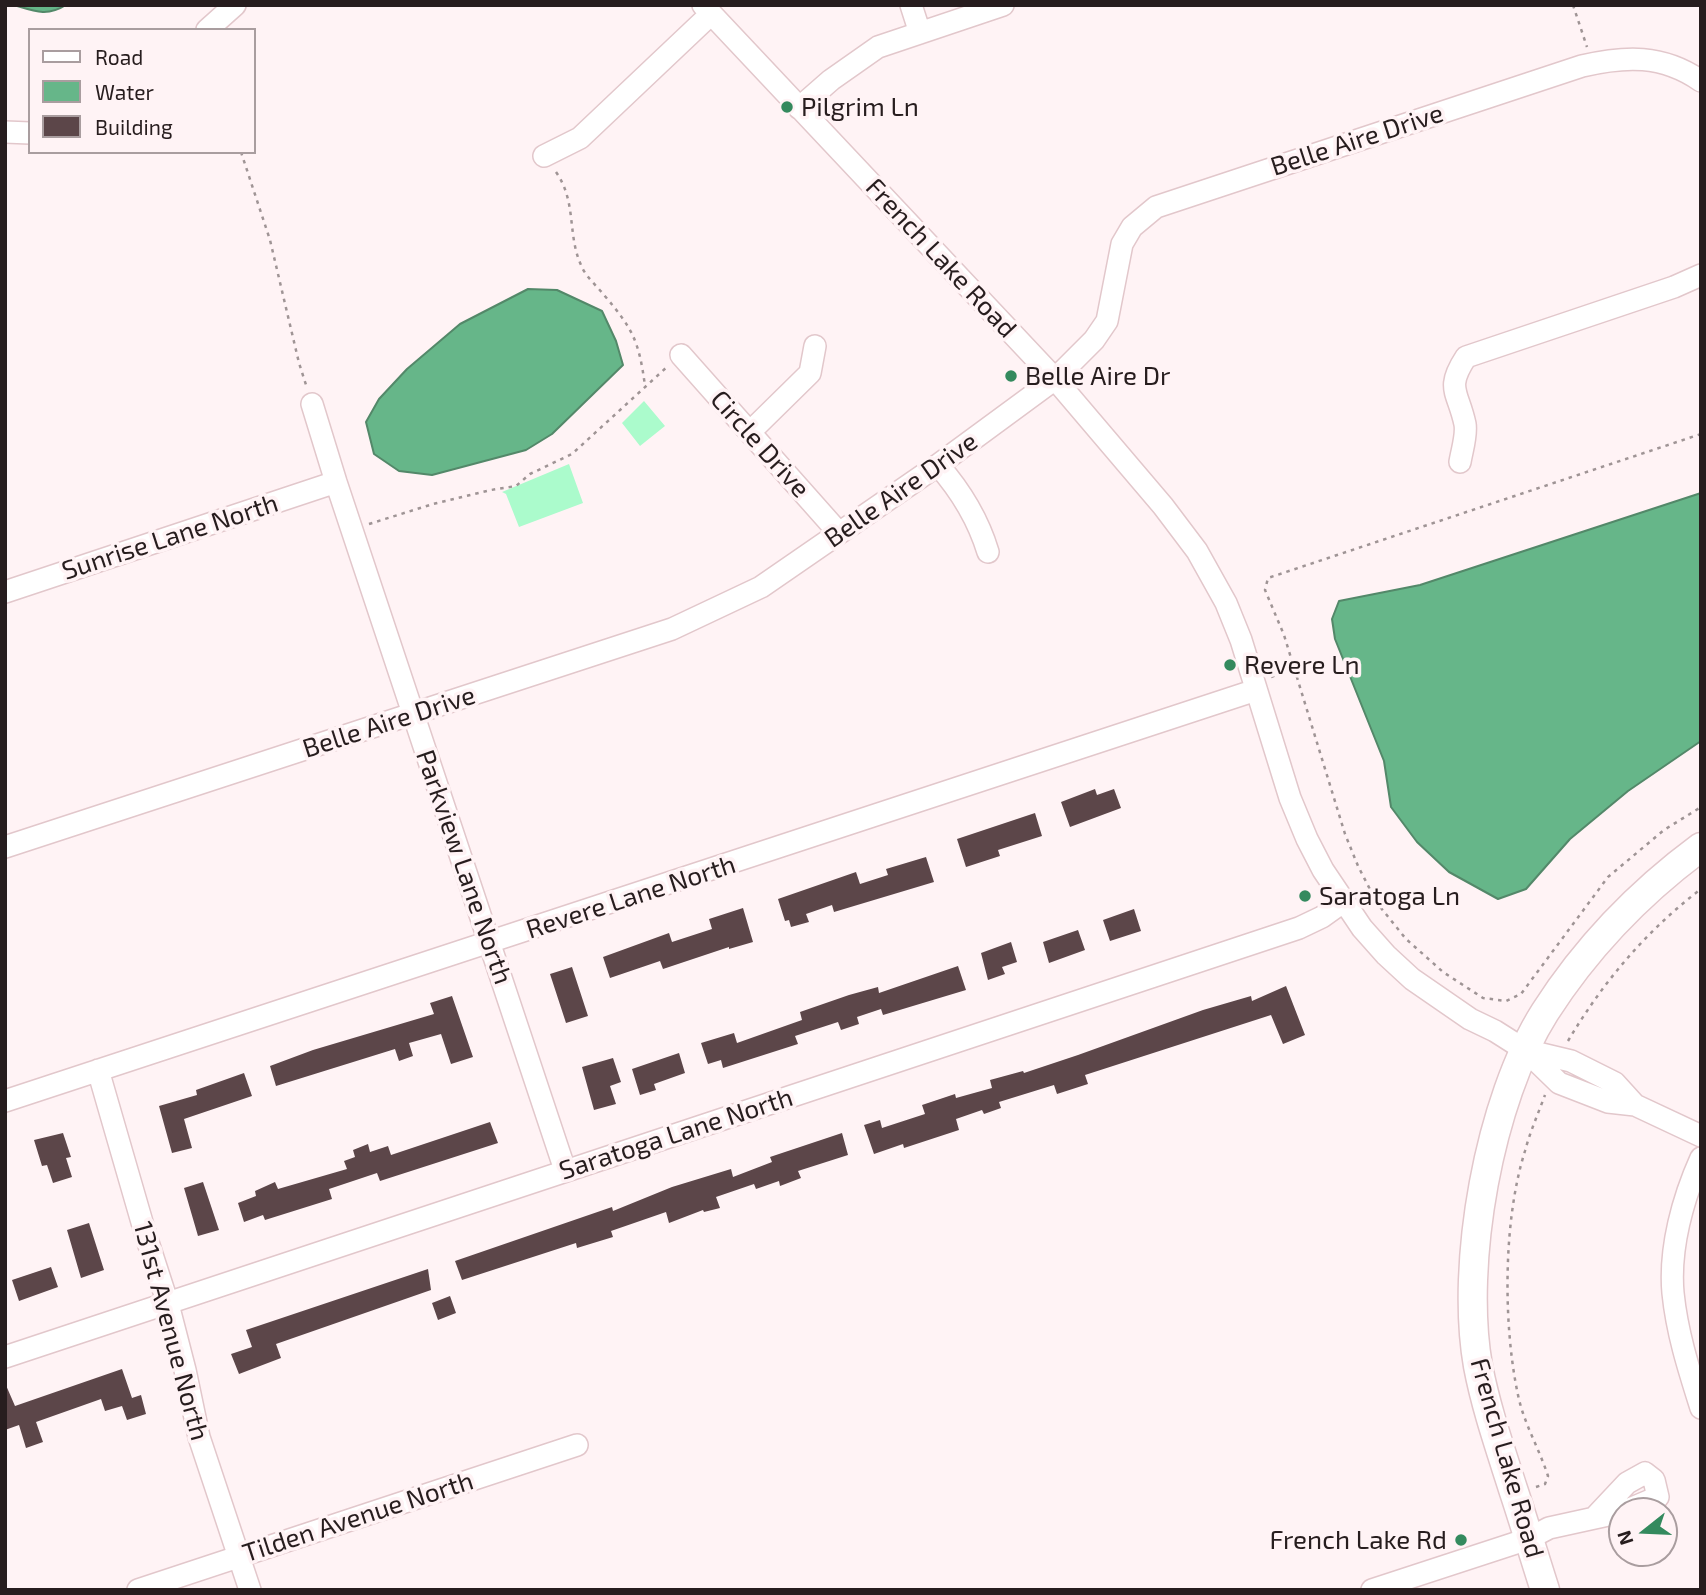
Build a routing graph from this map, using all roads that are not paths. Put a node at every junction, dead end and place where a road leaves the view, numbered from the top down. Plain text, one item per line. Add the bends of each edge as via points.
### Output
1 (235, 5) edge
2 (911, 5) edge
3 (1003, 5) edge
4 (708, 10) edge
5 (209, 28) edge
6 (920, 33) junction
7 (1701, 80) edge
8 (799, 108) junction
9 (5, 132) edge
10 (28, 133) edge
11 (544, 156) road end
12 (1701, 275) edge
13 (815, 346) dead end
14 (681, 355) road end
15 (1055, 379) junction
16 (312, 404) road end
17 (750, 432) junction
18 (1460, 462) dead end
19 (938, 465) junction
20 (336, 482) junction
21 (839, 533) junction
22 (988, 551) dead end
23 (5, 592) edge
24 (1255, 686) junction
25 (412, 714) junction
26 (5, 847) edge
27 (1701, 847) edge
28 (1343, 902) junction
29 (490, 943) junction
30 (1525, 1050) junction
31 (98, 1070) junction
32 (5, 1101) edge
33 (1701, 1136) edge
34 (1701, 1158) edge
35 (565, 1171) junction
36 (168, 1304) junction
37 (5, 1357) edge
38 (1701, 1408) edge
39 (577, 1446) dead end
40 (1614, 1497) edge
41 (1658, 1497) edge
42 (1608, 1503) edge
43 (1608, 1514) edge
44 (1596, 1516) junction
45 (1528, 1539) junction
46 (238, 1556) junction
47 (138, 1590) edge
48 (250, 1590) edge
49 (1372, 1590) edge
50 (1545, 1590) edge

1 - 5 street
2 - 6 street
3 - 6 street
4 - 8 street, French Lake Road
4 - 11 street via 580,138
6 - 8 street via 878,47
7 - 15 street, Belle Aire Drive via 1644,58 1592,63 1156,207 1132,227 1122,244 1107,321
8 - 15 street, French Lake Road
9 - 10 street
12 - 18 street via 1466,357 1453,388 1466,426
13 - 17 street via 810,373
14 - 17 street, Circle Drive
15 - 19 street, Belle Aire Drive
15 - 24 street, French Lake Road via 1197,551 1226,603
16 - 20 street, Parkview Lane North
17 - 21 street, Circle Drive
19 - 21 street, Belle Aire Drive
19 - 22 street via 953,481 982,531
20 - 23 street, Sunrise Lane North
20 - 25 street, Parkview Lane North
21 - 25 street, Belle Aire Drive via 761,587 671,629
24 - 28 street, French Lake Road via 1290,798 1312,849
24 - 29 street, Revere Lane North
25 - 26 street, Belle Aire Drive
25 - 29 street, Parkview Lane North
27 - 30 main road via 1646,892 1593,948 1545,1013
28 - 30 street, French Lake Road via 1412,979
28 - 35 street, Saratoga Lane North via 1300,928
29 - 31 street, Revere Lane North
29 - 35 street, Parkview Lane North
30 - 33 street via 1559,1083 1608,1102 1635,1105
30 - 45 main road, French Lake Road via 1487,1170 1473,1275 1478,1364
31 - 32 street, Revere Lane North
31 - 36 street, 131st Avenue North
34 - 38 street via 1688,1188 1675,1247 1673,1291 1683,1349
35 - 36 street, Saratoga Lane North
36 - 37 street, Saratoga Lane North
36 - 46 street, 131st Avenue North via 199,1437
39 - 46 street, Tilden Avenue North
40 - 41 street via 1645,1473 1654,1480
42 - 44 street
43 - 44 street
44 - 45 street via 1549,1528
45 - 49 street
45 - 50 main road, French Lake Road
46 - 47 street, Tilden Avenue North
46 - 48 street, 131st Avenue North

